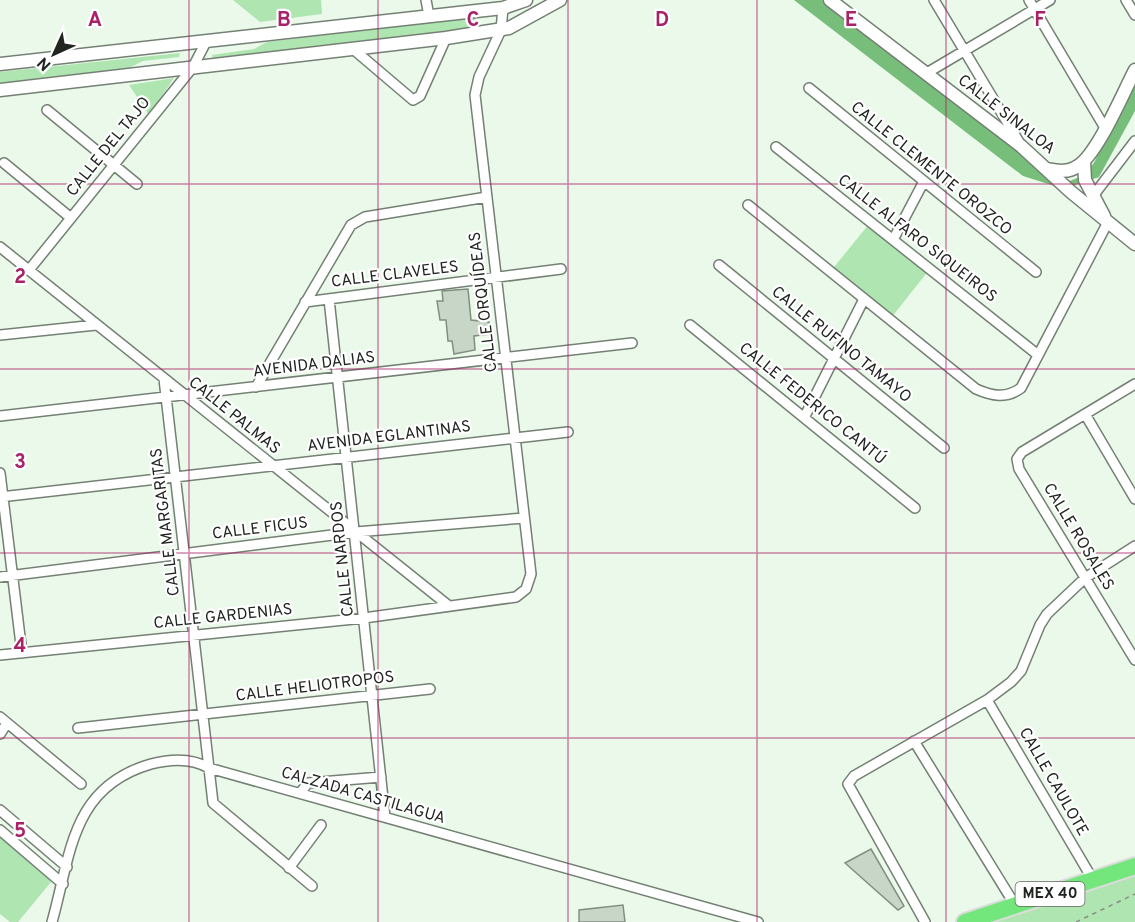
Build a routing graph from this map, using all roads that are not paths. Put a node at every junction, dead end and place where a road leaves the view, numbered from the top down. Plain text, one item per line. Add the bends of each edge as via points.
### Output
1 (426, 0) edge
2 (526, 0) edge
3 (560, 0) edge
4 (830, 0) edge
5 (934, 0) edge
6 (1029, 0) edge
7 (1050, 0) edge
8 (1126, 0) edge
9 (503, 8) junction
10 (1034, 9) junction
11 (1135, 15) edge
12 (429, 16) junction
13 (501, 30) junction
14 (446, 38) junction
15 (207, 40) junction
16 (353, 49) junction
17 (964, 51) junction
18 (0, 64) edge
19 (193, 67) junction
20 (1135, 70) edge
21 (925, 74) junction
22 (809, 88) dead end
23 (0, 90) edge
24 (47, 110) dead end
25 (1105, 128) junction
26 (1135, 141) edge
27 (1021, 146) junction
28 (776, 147) dead end
29 (4, 163) dead end
30 (114, 165) junction
31 (1084, 165) junction
32 (1050, 172) junction
33 (923, 183) junction
34 (137, 184) dead end
35 (1091, 191) junction
36 (487, 197) junction
37 (747, 205) dead end
38 (71, 218) junction
39 (1108, 222) junction
40 (894, 240) junction
41 (1135, 244) edge
42 (0, 247) edge
43 (5, 255) edge
44 (719, 265) dead end
45 (561, 269) dead end
46 (29, 270) junction
47 (1035, 272) dead end
48 (497, 277) junction
49 (329, 299) junction
50 (864, 299) junction
51 (305, 302) junction
52 (96, 325) junction
53 (690, 325) dead end
54 (0, 335) edge
55 (632, 343) dead end
56 (1038, 356) junction
57 (506, 358) junction
58 (834, 359) junction
59 (338, 377) junction
60 (164, 379) junction
61 (1135, 384) edge
62 (256, 387) junction
63 (184, 394) junction
64 (166, 397) junction
65 (1085, 414) junction
66 (0, 416) edge
67 (804, 416) junction
68 (568, 432) dead end
69 (515, 438) junction
70 (945, 448) dead end
71 (348, 457) junction
72 (272, 466) junction
73 (0, 473) edge
74 (176, 477) junction
75 (1, 497) edge
76 (1135, 499) edge
77 (915, 508) dead end
78 (525, 518) junction
79 (356, 532) junction
80 (1135, 546) edge
81 (185, 554) junction
82 (12, 575) junction
83 (0, 577) edge
84 (1085, 578) junction
85 (522, 595) joint
86 (449, 606) junction
87 (364, 618) junction
88 (194, 635) junction
89 (22, 653) junction
90 (0, 655) edge
91 (1135, 660) edge
92 (430, 689) dead end
93 (372, 696) junction
94 (987, 700) junction
95 (204, 715) junction
96 (4, 720) edge
97 (78, 728) dead end
98 (0, 734) edge
99 (914, 741) junction
100 (209, 768) junction
101 (381, 777) junction
102 (81, 784) dead end
103 (300, 793) junction
104 (0, 810) edge
105 (385, 817) junction
106 (321, 825) dead end
107 (0, 830) edge
108 (1135, 866) edge
109 (67, 867) junction
110 (289, 867) junction
111 (1093, 880) junction
112 (63, 884) junction
113 (312, 886) dead end
114 (1015, 905) junction
115 (52, 922) edge
116 (758, 922) edge
117 (925, 922) edge
118 (965, 922) edge

1 - 12 street
2 - 9 street
3 - 13 street
4 - 21 street, CALLE SINALOA
5 - 17 street
6 - 10 street
7 - 10 street
8 - 11 street
9 - 12 street
9 - 13 street, CALLE ORQUÍDEAS
10 - 17 street
10 - 25 street
12 - 15 street
13 - 14 street
13 - 36 street, CALLE ORQUÍDEAS via 479,77 476,95
14 - 16 street
14 - 16 street via 420,96 413,100
15 - 18 street
15 - 19 street, CALLE DEL TAJO
16 - 19 street
17 - 21 street
17 - 27 street
19 - 23 street
19 - 30 street, CALLE DEL TAJO
20 - 25 street
21 - 27 street, CALLE SINALOA
22 - 33 street, CALLE CLEMENTE OROZCO
24 - 30 street
25 - 31 street
26 - 35 street
27 - 32 street, CALLE SINALOA
28 - 40 street, CALLE ALFARO SIQUEIROS
29 - 38 street
30 - 34 street
30 - 38 street, CALLE DEL TAJO
31 - 32 street, CALLE SINALOA
31 - 35 street
32 - 39 street
33 - 40 street
33 - 47 street, CALLE CLEMENTE OROZCO
35 - 39 street
36 - 48 street, CALLE ORQUÍDEAS
36 - 51 street via 365,217 351,225
37 - 50 street
38 - 46 street, CALLE DEL TAJO
39 - 41 street
39 - 56 street
40 - 56 street, CALLE ALFARO SIQUEIROS
42 - 43 street, CALLE PALMAS
43 - 46 street, CALLE PALMAS
44 - 58 street, CALLE RUFINO TAMAYO
45 - 48 street, CALLE CLAVELES
46 - 52 street, CALLE PALMAS
48 - 49 street, CALLE CLAVELES
48 - 57 street, CALLE ORQUÍDEAS
49 - 51 street, CALLE CLAVELES
49 - 59 street, CALLE NARDOS
50 - 56 street via 975,389 998,397 1021,388
50 - 58 street
51 - 62 street
52 - 54 street
52 - 60 street, CALLE PALMAS
53 - 67 street, CALLE FEDERICO CANTÚ
55 - 57 street, AVENIDA DALIAS
57 - 59 street, AVENIDA DALIAS
57 - 69 street, CALLE ORQUÍDEAS
58 - 67 street
58 - 70 street, CALLE RUFINO TAMAYO
59 - 62 street, AVENIDA DALIAS
59 - 71 street, CALLE NARDOS
60 - 63 street, CALLE PALMAS
60 - 64 street, CALLE MARGARITAS
61 - 65 street
62 - 63 street, AVENIDA DALIAS
63 - 64 street, AVENIDA DALIAS
63 - 72 street, CALLE PALMAS
64 - 66 street, AVENIDA DALIAS
64 - 74 street, CALLE MARGARITAS
65 - 76 street
65 - 84 street, CALLE ROSALES via 1022,452 1017,459 1019,469
67 - 77 street, CALLE FEDERICO CANTÚ
68 - 69 street, AVENIDA EGLANTINAS
69 - 71 street, AVENIDA EGLANTINAS
69 - 78 street, CALLE ORQUÍDEAS
71 - 72 street, AVENIDA EGLANTINAS
71 - 79 street, CALLE NARDOS
72 - 74 street, AVENIDA EGLANTINAS
72 - 79 street, CALLE PALMAS
73 - 75 street
74 - 75 street, AVENIDA EGLANTINAS
74 - 81 street, CALLE MARGARITAS
75 - 82 street
78 - 79 street, CALLE FICUS
78 - 85 street, CALLE ORQUÍDEAS via 531,574
79 - 81 street, CALLE FICUS
79 - 86 street, CALLE PALMAS
79 - 87 street, CALLE NARDOS
80 - 84 street
81 - 82 street, CALLE FICUS
81 - 88 street, CALLE MARGARITAS
82 - 83 street, CALLE FICUS
82 - 89 street
84 - 91 street, CALLE ROSALES
84 - 94 street via 1047,614 1021,671
85 - 86 street, CALLE GARDENIAS
86 - 87 street, CALLE GARDENIAS
87 - 88 street, CALLE GARDENIAS
87 - 93 street, CALLE NARDOS
88 - 89 street, CALLE GARDENIAS
88 - 95 street, CALLE MARGARITAS
89 - 90 street, CALLE GARDENIAS
92 - 93 street, CALLE HELIOTROPOS
93 - 95 street, CALLE HELIOTROPOS
93 - 101 street, CALLE NARDOS
94 - 99 street
94 - 111 street, CALLE CAULOTE
95 - 97 street, CALLE HELIOTROPOS
95 - 100 street, CALLE MARGARITAS
96 - 98 street
96 - 102 street
99 - 114 street
99 - 117 street via 854,776 848,784
100 - 103 street, CALZADA CASTILAGUA
100 - 109 street, CALZADA CASTILAGUA via 196,760 156,763 111,782 80,819
100 - 110 street, CALLE MARGARITAS via 211,796 217,808
101 - 103 street via 308,783
101 - 105 street, CALLE NARDOS
103 - 105 street, CALZADA CASTILAGUA
104 - 109 street
105 - 116 street, CALZADA CASTILAGUA
106 - 110 street
107 - 112 street
108 - 111 highway, MEX 40
109 - 112 street, CALZADA CASTILAGUA
110 - 113 street, CALLE MARGARITAS
111 - 114 highway, MEX 40
112 - 115 street, CALZADA CASTILAGUA
114 - 118 highway, MEX 40

